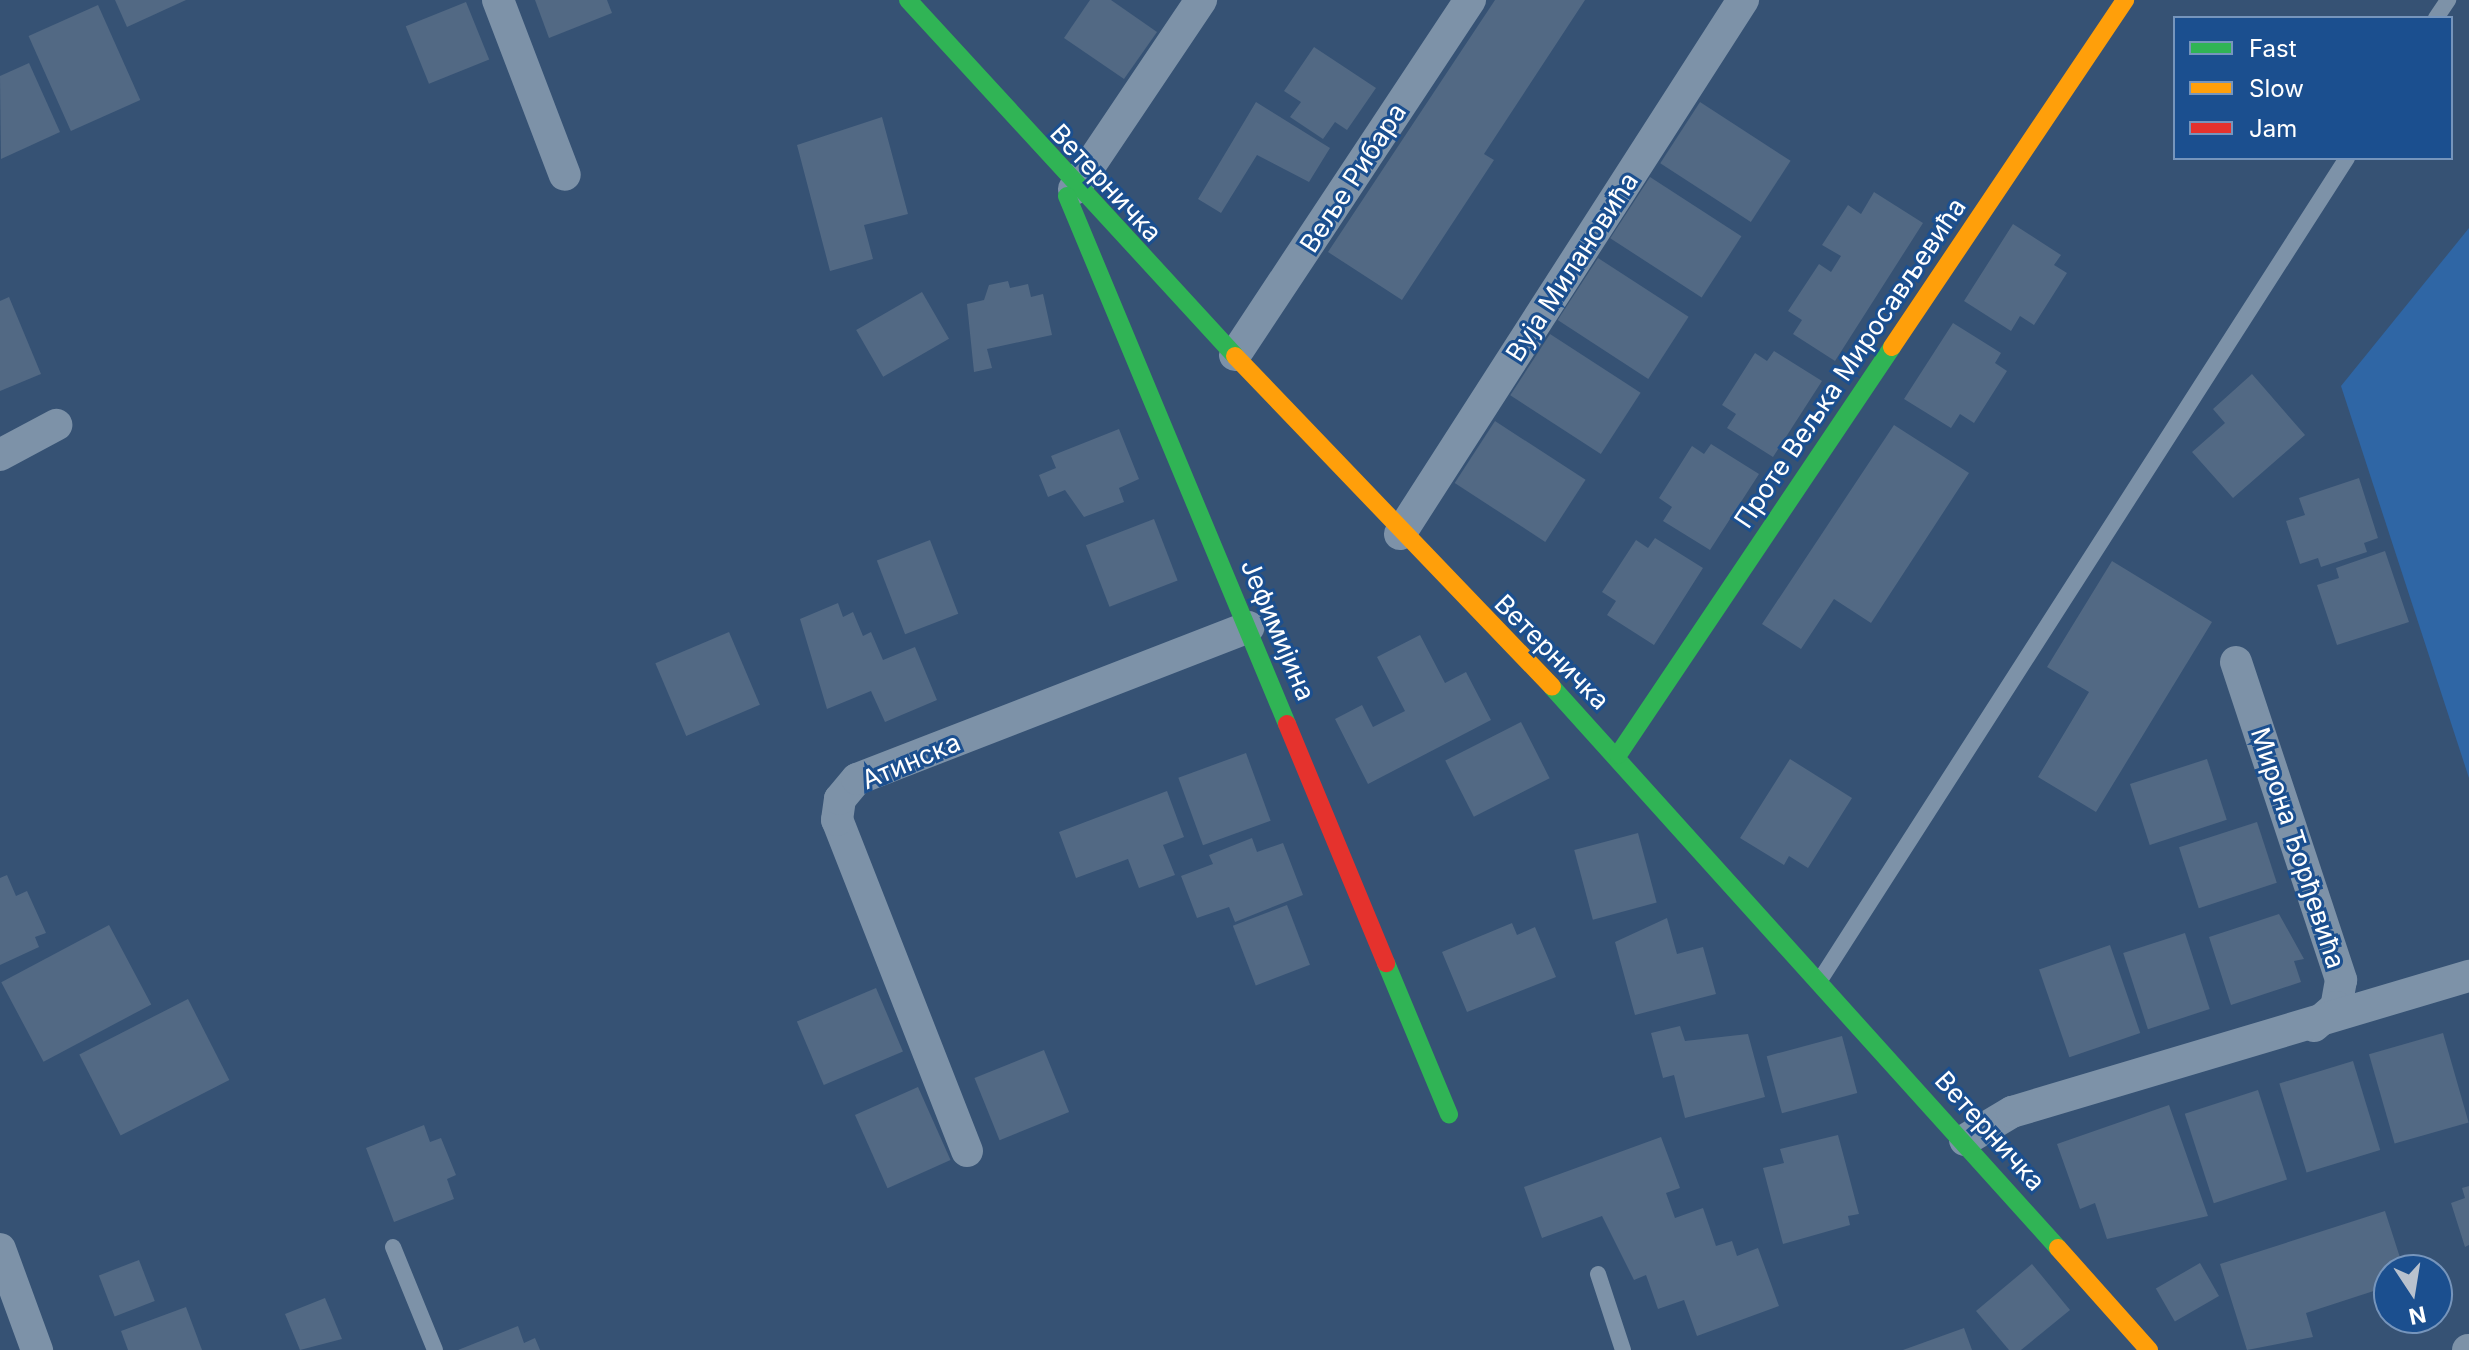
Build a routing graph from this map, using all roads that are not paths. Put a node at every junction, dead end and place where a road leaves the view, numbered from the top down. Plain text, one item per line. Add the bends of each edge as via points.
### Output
1 (498, 0) edge
2 (908, 0) edge
3 (1201, 0) edge
4 (1470, 0) edge
5 (1743, 0) edge
6 (2125, 0) edge
7 (2346, 160) edge
8 (565, 175) dead end
9 (1065, 179) junction
10 (1235, 355) junction
11 (56, 425) dead end
12 (0, 455) edge
13 (1400, 534) junction
14 (1248, 627) junction
15 (2236, 662) dead end
16 (1618, 755) junction
17 (2469, 976) edge
18 (1819, 982) junction
19 (2314, 1026) junction
20 (1449, 1114) dead end
21 (1965, 1140) junction
22 (967, 1151) dead end
23 (393, 1247) dead end
24 (0, 1249) edge
25 (1598, 1274) dead end
26 (37, 1350) edge
27 (435, 1350) edge
28 (1623, 1350) edge
29 (2149, 1350) edge

1 - 8 street
2 - 9 street, Ветерничка
3 - 9 street
4 - 10 street, Веље Рибара
5 - 13 street, Вуја Милановића
6 - 16 street, Проте Вељка Миросављевића
7 - 18 lane
9 - 10 street, Ветерничка
9 - 14 street, Јефимијина
10 - 13 street, Ветерничка
11 - 12 street
13 - 16 street, Ветерничка
14 - 20 street, Јефимијина
14 - 22 street, Атинска via 857,779 840,799 837,820
15 - 19 street, Мирона Ђорђевића via 2341,980 2336,1007
16 - 18 street, Ветерничка
17 - 19 street
18 - 21 street, Ветерничка
19 - 21 street via 2012,1112
21 - 29 street, Ветерничка
23 - 27 lane
24 - 26 street
25 - 28 lane

